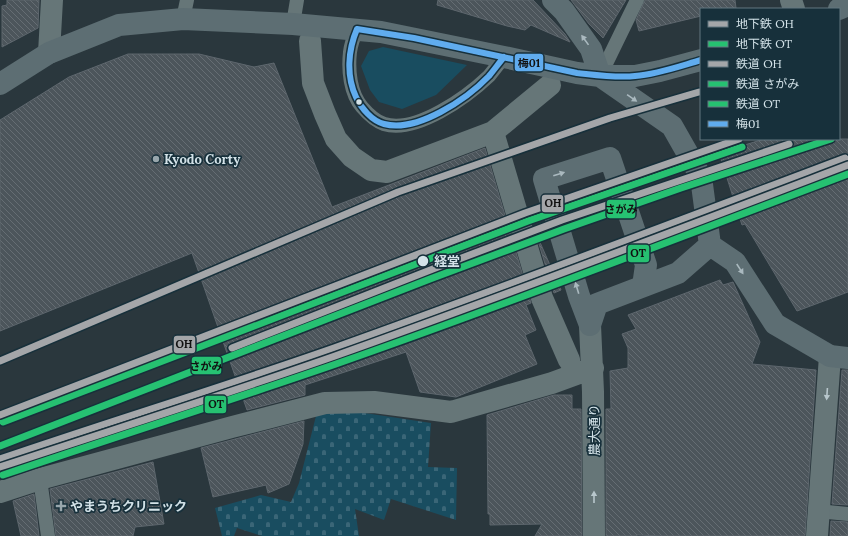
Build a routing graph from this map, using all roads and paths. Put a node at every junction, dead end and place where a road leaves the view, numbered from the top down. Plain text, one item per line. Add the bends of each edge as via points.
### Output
1 (52, 0) edge
2 (297, 0) edge
3 (553, 0) edge
4 (637, 0) edge
5 (185, 9) edge
6 (293, 24) junction
7 (357, 29) junction
8 (310, 41) dead end
9 (49, 53) junction
10 (504, 57) junction
11 (700, 60) edge
12 (600, 76) junction
13 (0, 84) edge
14 (550, 85) dead end
15 (493, 132) junction
16 (710, 245) junction
17 (644, 286) junction
18 (590, 325) junction
19 (839, 357) edge
20 (569, 360) dead end
21 (593, 368) junction
22 (40, 480) junction
23 (0, 492) edge
24 (818, 511) junction
25 (848, 514) edge
26 (48, 536) edge
27 (594, 536) edge
28 (817, 536) edge

1 - 9 street
2 - 6 lane
12 -> 3 street via 591,48
4 - 12 lane
5 - 6 street
5 - 9 street via 119,25
6 - 7 street
7 - 10 street
7 - 10 lane via 350,52 349,76 354,94 356,101 370,116 384,124 400,126 444,110 489,75
8 - 15 street via 314,83 324,114 336,139 352,157 372,170 387,172
9 - 13 street
10 - 12 street via 577,74
11 - 12 street via 635,76
12 -> 16 street via 672,126 702,177
14 - 15 street
15 - 20 street via 542,298
16 - 17 street via 678,273
16 -> 19 street via 735,262 775,324
17 - 18 street via 597,304
18 -> 17 street via 544,179 610,158 646,265
18 - 21 street, 農大通り
19 -> 24 street
21 - 22 street via 552,383 450,412 374,402 325,402
27 -> 21 street, 農大通り
22 - 23 street
22 - 26 lane
24 - 25 lane
24 - 28 street

